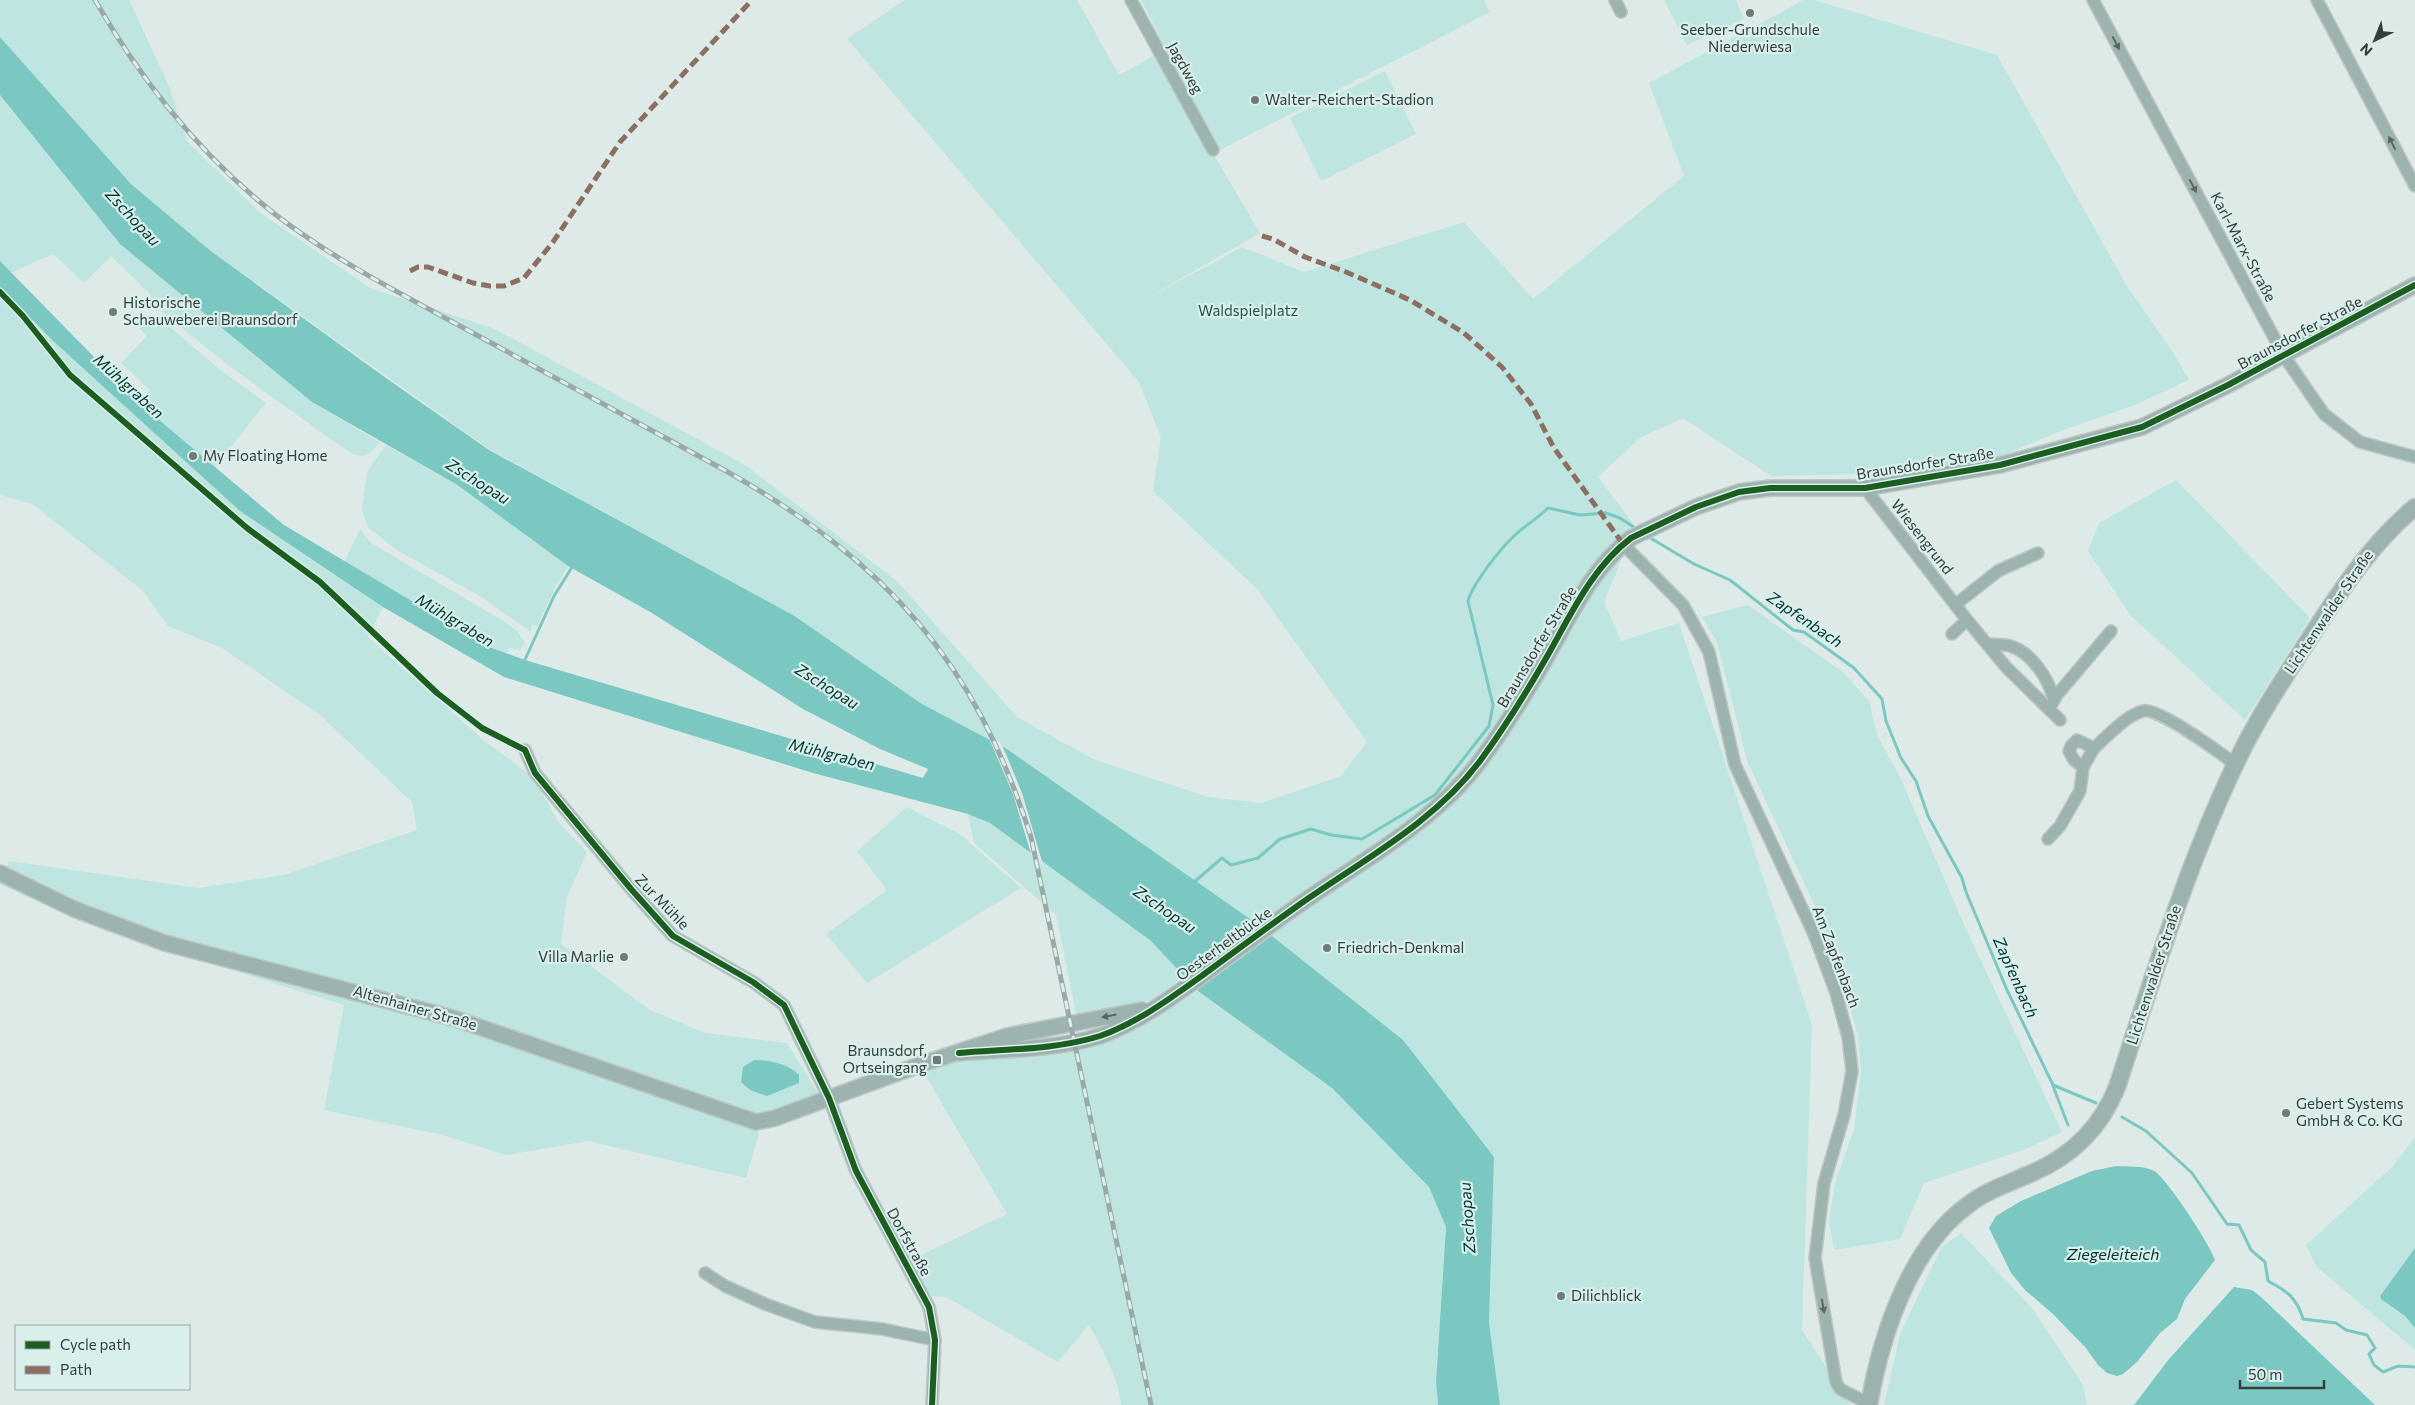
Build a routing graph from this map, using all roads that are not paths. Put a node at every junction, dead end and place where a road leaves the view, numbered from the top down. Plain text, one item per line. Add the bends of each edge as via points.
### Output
1 (1131, 0) edge
2 (1615, 0) edge
3 (2093, 0) edge
4 (2317, 0) edge
5 (1621, 12) dead end
6 (1213, 150) dead end
7 (2415, 186) edge
8 (2415, 285) edge
9 (2284, 356) junction
10 (2415, 457) edge
11 (1865, 488) junction
12 (2415, 507) edge
13 (1627, 541) junction
14 (2038, 553) dead end
15 (1956, 605) junction
16 (1967, 620) junction
17 (2111, 631) dead end
18 (1952, 634) dead end
19 (1987, 644) junction
20 (2052, 705) junction
21 (2060, 720) dead end
22 (2094, 748) junction
23 (525, 750) dead end
24 (2235, 764) junction
25 (2084, 767) junction
26 (2048, 839) dead end
27 (0, 873) edge
28 (1284, 916) joint
29 (830, 1098) junction
30 (705, 1273) dead end
31 (935, 1340) junction
32 (932, 1405) edge
33 (1869, 1405) edge

1 - 6 street, Jagdweg
2 - 5 street
3 -> 9 street, Karl-Marx-Straße
7 -> 4 street
8 - 9 street, Braunsdorfer Straße
9 - 10 street, Karl-Marx-Straße via 2324,414 2340,428 2360,442
9 - 11 street, Braunsdorfer Straße via 2142,427 2000,465
11 - 13 street, Braunsdorfer Straße via 1770,488 1738,492 1696,506
11 - 15 street, Wiesengrund
12 - 24 main road, Lichtenwalder Straße via 2373,547 2349,578 2298,656
13 - 28 street, Braunsdorfer Straße via 1583,592 1523,696 1464,780 1412,829
13 -> 33 street, Am Zapfenbach via 1683,605 1709,652 1735,765 1814,934 1848,1036 1852,1071 1844,1115 1824,1183 1815,1258 1836,1382 1840,1388
14 - 15 street via 1998,571
15 - 16 street, Wiesengrund
16 - 18 street
16 - 19 street, Wiesengrund
17 - 20 street
19 - 20 street, Wiesengrund via 2006,667
19 - 20 street, Wiesengrund via 2011,646 2022,651 2042,674
20 - 21 street, Wiesengrund
22 - 24 street via 2131,716 2145,710 2162,716
22 - 25 street
22 - 25 street via 2077,740 2071,746 2074,760
23 - 29 street, Zur Mühle via 540,780 673,936 753,982 784,1005
24 - 33 main road, Lichtenwalder Straße via 2190,868 2117,1087 2104,1114 2084,1140 2061,1158 1999,1186 1968,1205 1932,1241 1917,1263 1894,1312 1878,1359
25 - 26 street via 2080,791 2060,826
27 - 29 street, Altenhainer Straße via 74,909 158,940 454,1018 746,1120 761,1121
28 - 29 street, Oesterheltbücke via 1157,1006 1007,1036
29 - 31 street, Dorfstraße via 856,1171 927,1300
30 - 31 street via 724,1286 815,1322 882,1329
31 - 32 street, Dorfstraße

